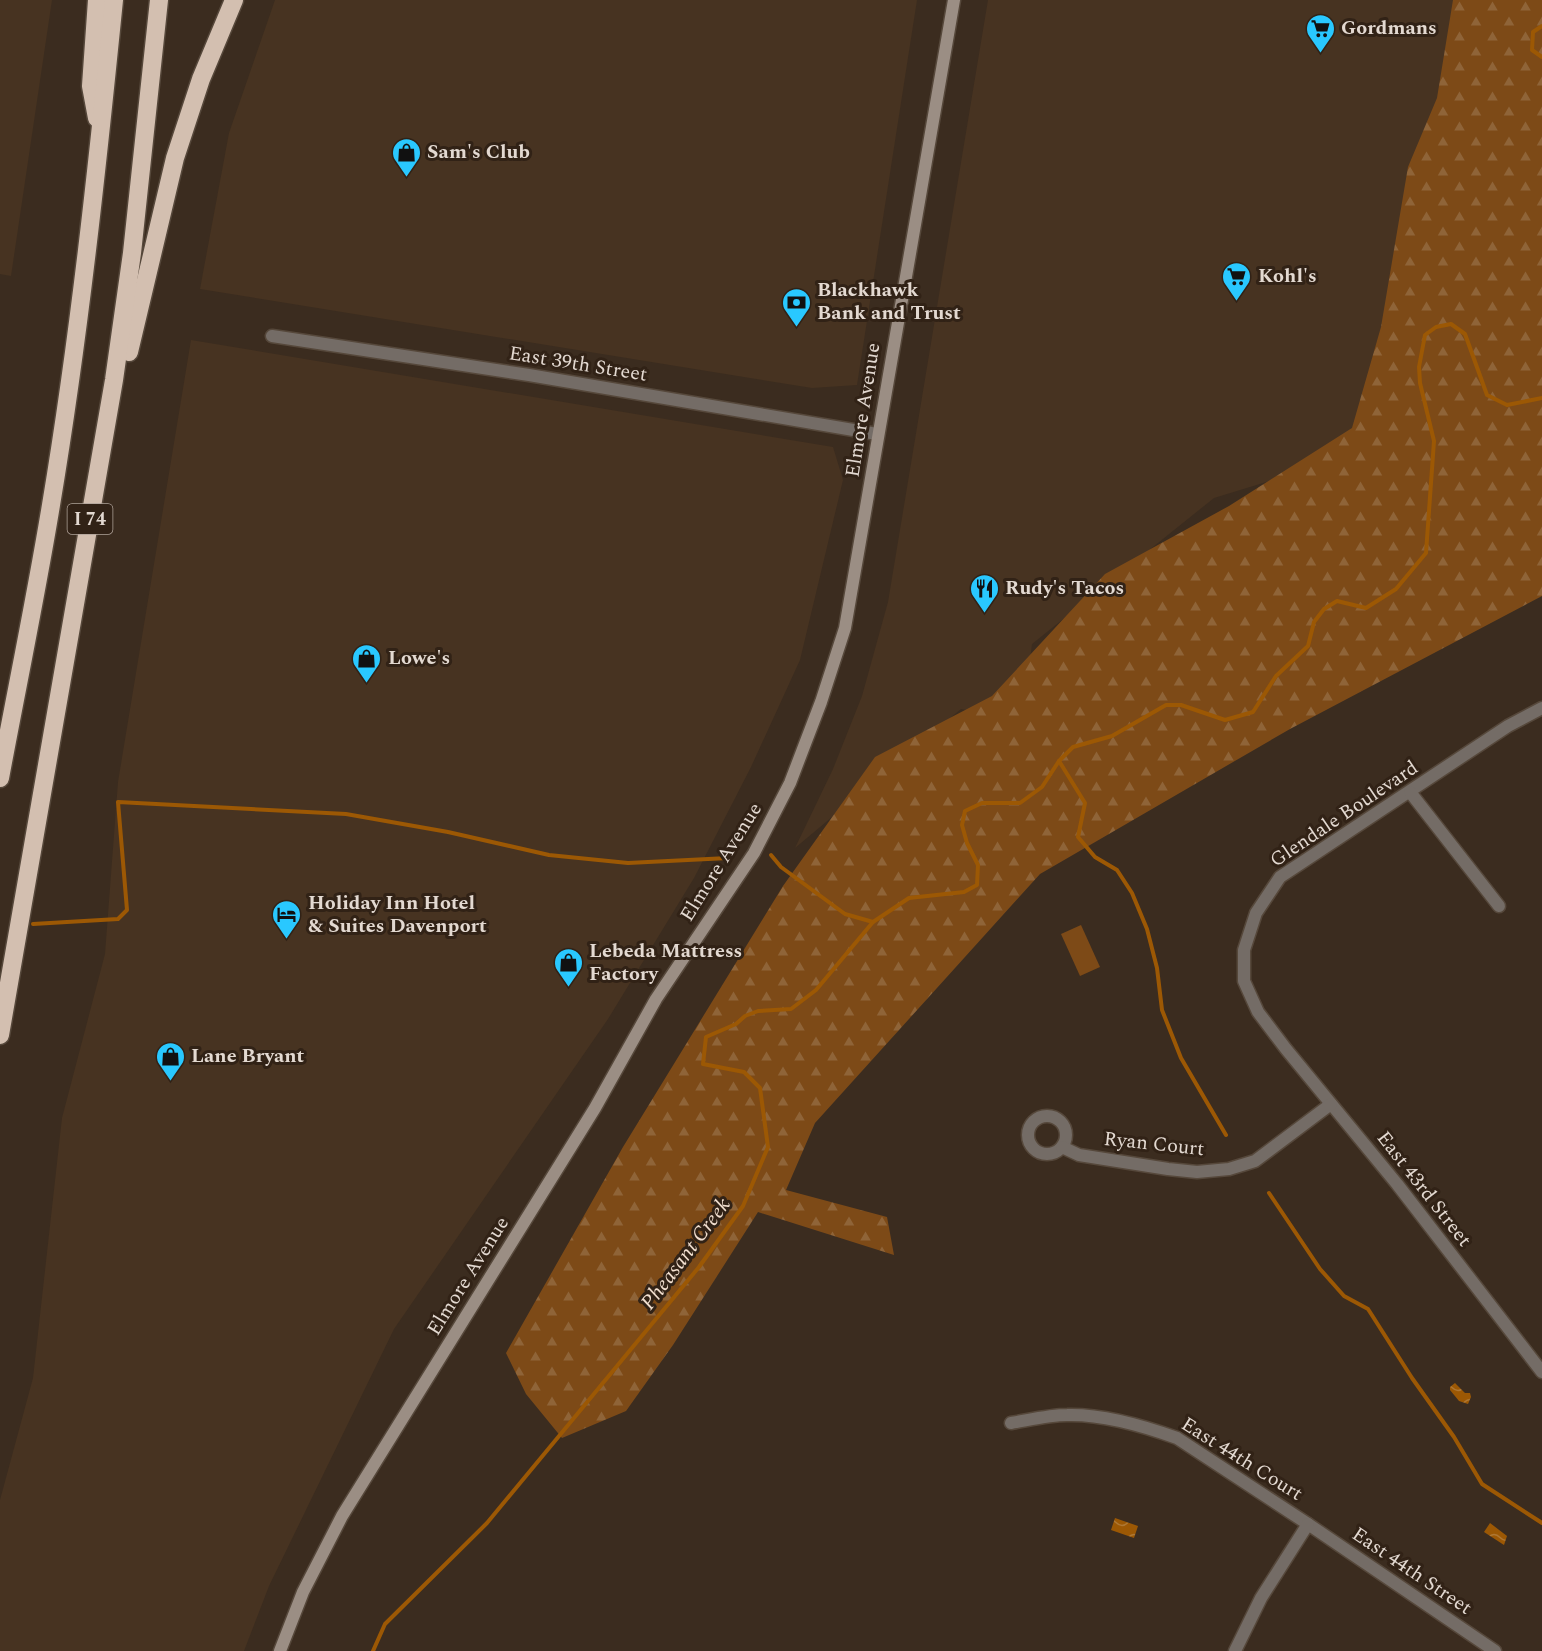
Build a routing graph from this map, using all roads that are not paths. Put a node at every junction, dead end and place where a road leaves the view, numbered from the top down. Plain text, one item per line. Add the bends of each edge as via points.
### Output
1 (97, 0) edge
2 (114, 0) edge
3 (159, 0) edge
4 (234, 0) edge
5 (954, 0) edge
6 (100, 139) junction
7 (272, 336) dead end
8 (114, 380) junction
9 (878, 434) junction
10 (1542, 708) edge
11 (0, 778) edge
12 (1410, 792) junction
13 (1499, 906) dead end
14 (1272, 1032) joint
15 (0, 1035) edge
16 (1331, 1104) junction
17 (1062, 1147) dead end
18 (1542, 1372) edge
19 (1011, 1423) dead end
20 (1308, 1524) junction
21 (280, 1651) edge
22 (1235, 1651) edge
23 (1495, 1651) edge

1 - 6 highway via 91,86
2 - 6 highway, I 74
3 - 8 highway, I 74
4 - 8 highway via 188,113 128,353
5 - 9 main road, Elmore Avenue
6 - 11 highway, I 74 via 51,505
7 - 9 street, East 39th Street
8 - 15 highway, I 74
9 - 21 main road, Elmore Avenue via 845,628 822,702 790,783 754,853 657,999 595,1108 342,1516 303,1592
10 - 12 street, Glendale Boulevard via 1508,726
12 - 13 street
12 - 14 street, Glendale Boulevard via 1280,877 1256,913 1244,950 1244,981
14 - 16 street, East 43rd Street
16 - 17 street, Ryan Court via 1255,1161 1229,1169 1168,1169 1079,1155
16 - 18 street, East 43rd Street
19 - 20 street, East 44th Court via 1067,1415 1155,1429 1177,1438
20 - 22 street via 1261,1598
20 - 23 street, East 44th Street

